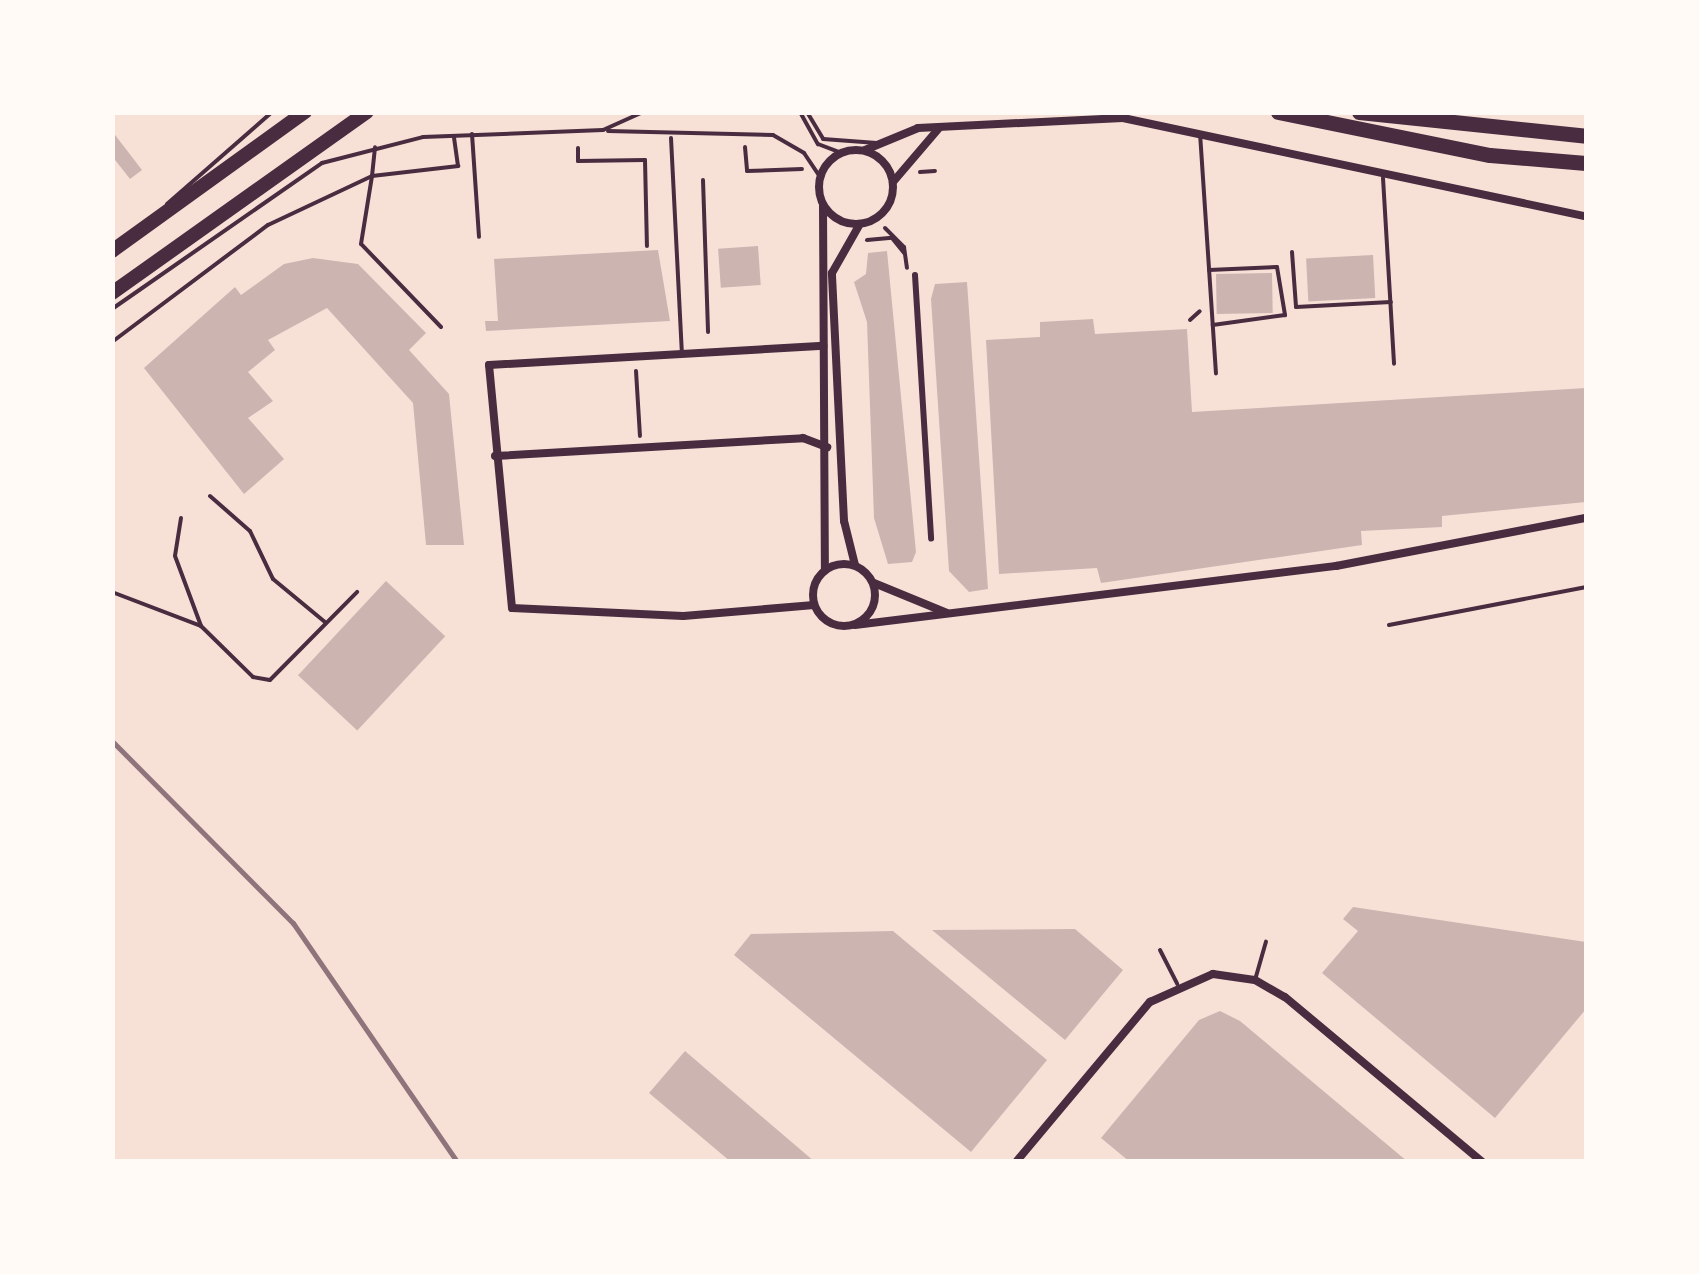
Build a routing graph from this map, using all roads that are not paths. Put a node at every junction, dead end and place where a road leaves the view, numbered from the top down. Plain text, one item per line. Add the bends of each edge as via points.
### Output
1 (272, 112) edge
2 (305, 112) edge
3 (367, 112) edge
4 (643, 112) edge
5 (800, 112) edge
6 (808, 112) edge
7 (1278, 112) edge
8 (1358, 112) edge
9 (940, 127) junction
10 (603, 130) junction
11 (1200, 133) junction
12 (472, 134) junction
13 (454, 135) junction
14 (1586, 136) edge
15 (671, 138) junction
16 (882, 144) junction
17 (375, 147) junction
18 (865, 150) junction
19 (841, 152) junction
20 (1586, 163) edge
21 (372, 176) junction
22 (820, 178) junction
23 (1384, 178) junction
24 (894, 182) junction
25 (823, 206) junction
26 (1586, 216) edge
27 (154, 222) junction
28 (860, 224) junction
29 (479, 237) dead end
30 (112, 251) edge
31 (1292, 252) dead end
32 (1209, 270) junction
33 (916, 275) dead end
34 (112, 293) edge
35 (1391, 302) junction
36 (112, 309) edge
37 (1213, 325) junction
38 (441, 327) dead end
39 (112, 342) edge
40 (822, 346) junction
41 (682, 354) junction
42 (1394, 364) dead end
43 (1216, 373) dead end
44 (827, 447) junction
45 (495, 456) junction
46 (1586, 518) edge
47 (931, 539) dead end
48 (855, 566) junction
49 (825, 569) junction
50 (874, 583) junction
51 (814, 606) junction
52 (951, 614) junction
53 (855, 625) junction
54 (1266, 942) dead end
55 (1160, 950) dead end
56 (1255, 980) junction
57 (1177, 984) junction
58 (1016, 1162) edge
59 (1482, 1162) edge

1 - 27 lane via 183,183
2 - 27 highway
3 - 34 highway
4 - 10 lane
5 - 19 lane via 818,144
6 - 16 lane via 823,139
7 - 20 highway via 1490,155
8 - 14 highway
9 - 11 street via 1123,118
9 - 16 street
9 - 24 street
10 - 12 lane
10 - 15 lane
11 - 23 street
11 - 32 lane
12 - 13 lane
12 - 29 lane
13 - 17 lane
13 - 21 lane via 458,166
15 - 22 lane via 773,135 804,153
15 - 41 lane
16 - 18 street
17 - 21 lane
17 - 36 lane via 290,181
18 - 19 street
18 - 24 street
19 - 22 street
21 - 38 lane via 361,244
21 - 39 lane via 268,225
22 - 25 street
23 - 26 street
23 - 35 lane
24 - 28 street via 884,212
25 - 28 street
25 - 40 street
27 - 30 highway
28 - 48 street via 832,273 844,521
31 - 35 lane via 1296,307
32 - 37 lane
32 - 37 lane via 1277,267 1285,315
33 - 47 street
35 - 42 lane
37 - 43 lane
40 - 41 street
40 - 44 street
41 - 45 street via 489,365
44 - 45 street via 803,438
44 - 49 street
45 - 51 street via 504,594 519,611 683,616
46 - 52 street via 1336,566
48 - 49 street
48 - 50 street
49 - 51 street
50 - 52 street
50 - 53 street via 869,616
51 - 53 street via 830,624
52 - 53 street
54 - 56 lane
55 - 57 lane
56 - 57 street via 1213,974
56 - 59 street
57 - 58 street via 1150,1002

